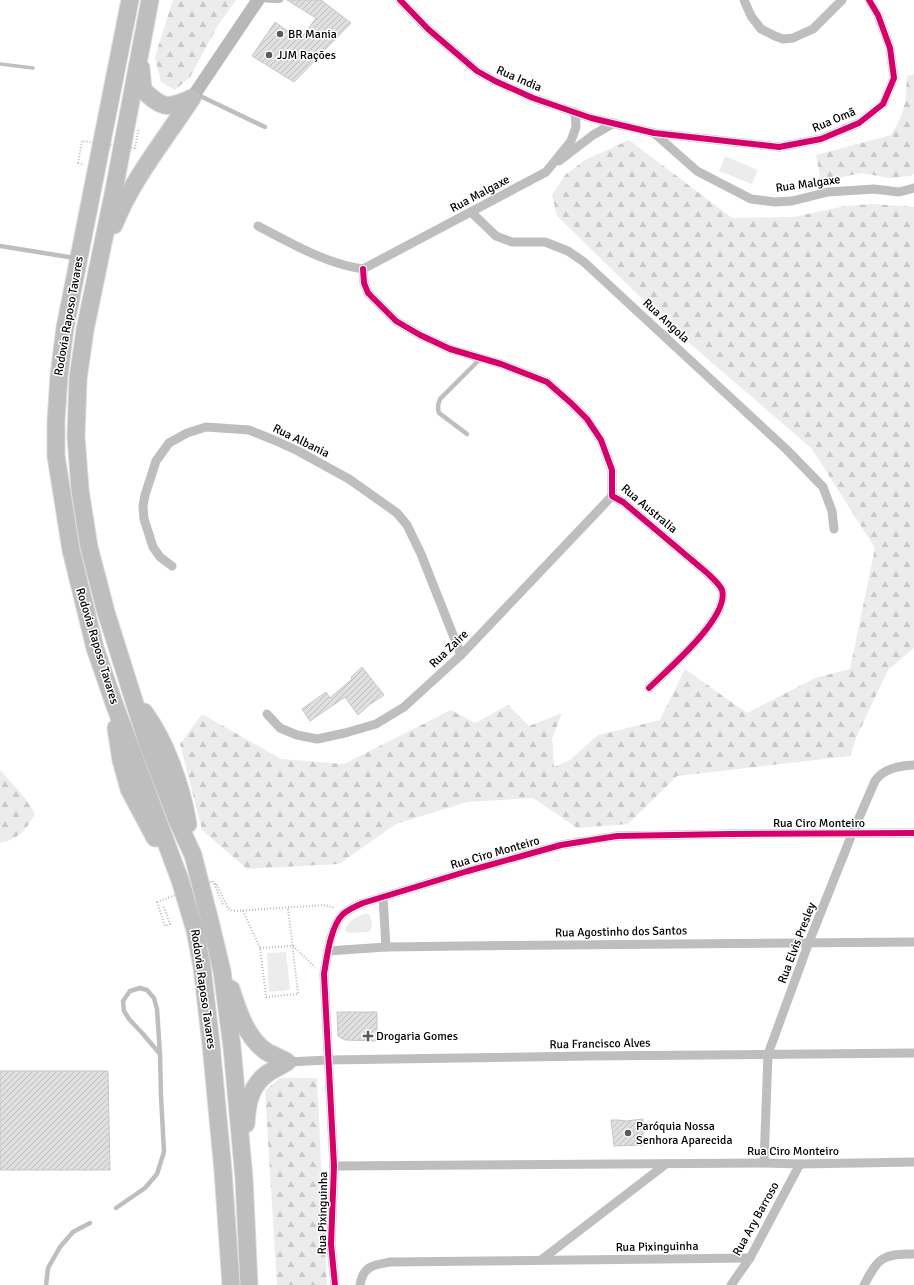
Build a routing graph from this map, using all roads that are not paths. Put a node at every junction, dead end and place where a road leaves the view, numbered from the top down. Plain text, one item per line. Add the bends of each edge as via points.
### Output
1 (130, 0) edge
2 (150, 0) edge
3 (258, 0) edge
4 (263, 0) edge
5 (282, 0) edge
6 (400, 0) edge
7 (744, 0) edge
8 (842, 0) edge
9 (869, 0) edge
10 (140, 52) junction
11 (194, 96) junction
12 (575, 112) junction
13 (614, 123) junction
14 (265, 127) dead end
15 (654, 133) junction
16 (546, 172) junction
17 (914, 188) edge
18 (471, 212) junction
19 (258, 226) dead end
20 (0, 246) edge
21 (79, 259) junction
22 (363, 269) junction
23 (93, 288) junction
24 (481, 358) junction
25 (467, 434) dead end
26 (612, 496) junction
27 (834, 529) dead end
28 (172, 566) dead end
29 (461, 655) junction
30 (649, 688) dead end
31 (267, 714) dead end
32 (914, 765) edge
33 (914, 833) edge
34 (852, 834) junction
35 (383, 898) junction
36 (210, 921) junction
37 (809, 942) junction
38 (914, 942) edge
39 (386, 947) junction
40 (328, 951) junction
41 (914, 1053) edge
42 (160, 1054) junction
43 (768, 1054) junction
44 (328, 1060) junction
45 (287, 1062) junction
46 (764, 1162) junction
47 (914, 1162) edge
48 (666, 1164) junction
49 (800, 1164) junction
50 (334, 1166) junction
51 (244, 1178) junction
52 (116, 1208) dead end
53 (90, 1223) dead end
54 (914, 1254) edge
55 (750, 1258) junction
56 (541, 1260) junction
57 (46, 1285) edge
58 (231, 1285) edge
59 (249, 1285) edge
60 (336, 1285) edge
61 (360, 1285) edge
62 (731, 1285) edge
63 (864, 1285) edge

1 - 21 highway, Rodovia Raposo Tavares
2 - 10 highway, Rodovia Raposo Tavares
3 - 11 main road
4 - 5 lane
6 - 12 street, Rua India via 477,71 516,91
7 - 8 street via 751,16 761,29 783,39 794,38 813,29
9 - 15 street, Rua Omã via 890,48 894,78 883,104 859,123 821,139 779,147
10 - 11 highway via 143,90 153,99 166,106 178,105
10 - 23 highway, Rodovia Raposo Tavares
11 - 14 lane
11 - 23 highway via 120,208
12 - 13 street, Rua India
12 - 16 street, Rua Malgaxe via 576,127 571,141
13 - 15 street, Rua India
13 - 16 street via 593,135
15 - 17 street, Rua Malgaxe via 697,170 751,199 792,201 828,192 874,189 899,192
16 - 18 street, Rua Malgaxe
18 - 22 street, Rua Malgaxe
18 - 27 street, Rua Angola via 496,236 512,242 545,242 568,251 584,262 786,449 823,488 832,512
19 - 22 street via 327,259
20 - 21 lane
21 - 58 highway, Rodovia Raposo Tavares via 58,376 56,456 71,550 95,648 180,880 195,930 204,983
22 - 24 street, Rua Australia via 368,293 396,321 420,336 450,349
23 - 36 highway, Rodovia Raposo Tavares via 78,378 76,436 80,490 89,547 132,696 147,742 193,856
24 - 25 lane via 438,404 439,413
24 - 26 street, Rua Australia via 547,382 587,419 601,440 612,470
26 - 29 street, Rua Zaire
26 - 30 street, Rua Australia via 623,502 706,572 722,589 721,605 716,617 702,635
28 - 29 street, Rua Albania via 160,557 153,547 144,519 145,495 156,461 169,443 188,432 206,428 249,430 292,448 349,479 397,513 407,525 421,554
29 - 31 street, Rua Zaire via 404,707 376,724 317,739 280,728
32 - 34 street, Rua Elvis Presley via 898,766 880,774
33 - 34 street, Rua Ciro Monteiro
34 - 35 street, Rua Ciro Monteiro via 617,836 561,845
34 - 37 street, Rua Elvis Presley
35 - 39 street
35 - 40 street, Rua Ciro Monteiro via 343,914 336,924
36 - 45 highway via 219,938 238,1010 252,1036 266,1051
36 - 51 highway, Rodovia Raposo Tavares via 223,979 232,1047
37 - 38 street, Rua Agostinho dos Santos
37 - 39 street, Rua Agostinho dos Santos
37 - 43 street, Rua Elvis Presley
39 - 40 street, Rua Agostinho dos Santos
40 - 44 street, Rua Ciro Monteiro via 324,974
41 - 43 street, Rua Francisco Alves
42 - 42 lane via 154,998 147,990 140,988 130,991 123,1001 124,1011
42 - 52 lane via 164,1152 157,1174 145,1188
43 - 44 street, Rua Francisco Alves
43 - 46 street, Rua Elvis Presley
44 - 45 street, Rua Francisco Alves
44 - 50 street, Rua Ciro Monteiro
45 - 51 highway via 263,1076 250,1096 246,1111
46 - 48 street, Rua Ciro Monteiro
46 - 49 street, Rua Ciro Monteiro
47 - 49 street, Rua Ciro Monteiro
48 - 50 street, Rua Ciro Monteiro
48 - 56 street
49 - 55 street, Rua Ary Barroso
50 - 60 street, Rua Pixinguinha via 331,1244
51 - 59 highway, Rodovia Raposo Tavares
53 - 57 lane via 73,1232 60,1247 48,1268
54 - 63 street via 896,1254 884,1258 875,1265
55 - 56 street, Rua Pixinguinha
55 - 62 street, Rua Ary Barroso
56 - 61 street, Rua Pixinguinha via 390,1262 374,1265 366,1270

